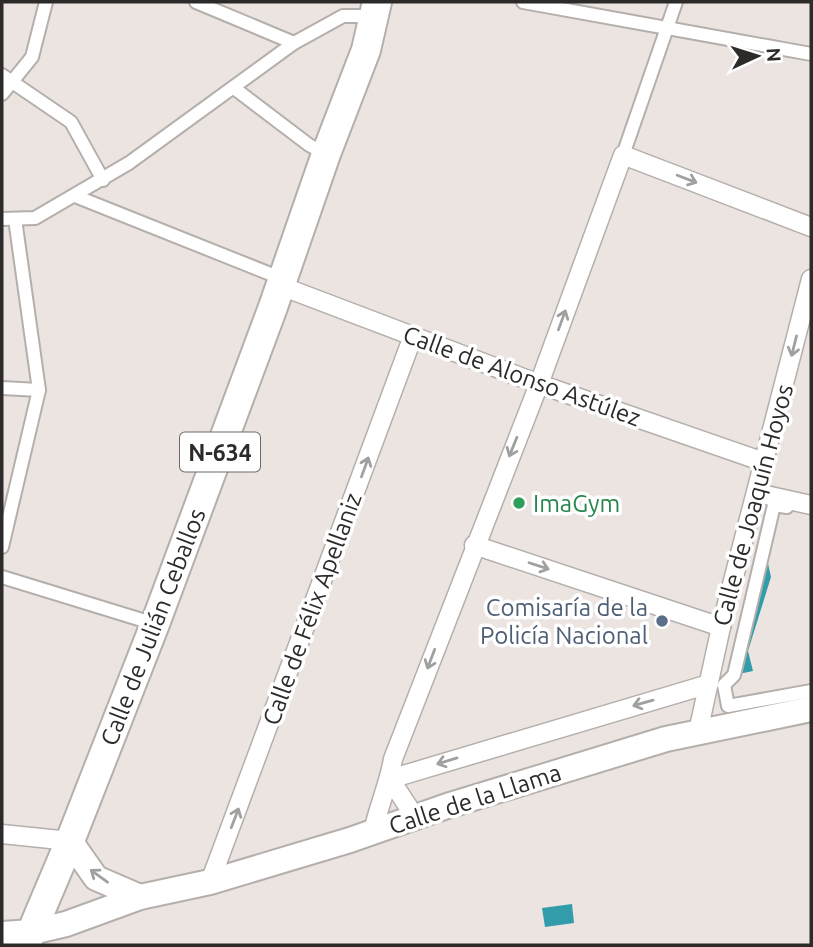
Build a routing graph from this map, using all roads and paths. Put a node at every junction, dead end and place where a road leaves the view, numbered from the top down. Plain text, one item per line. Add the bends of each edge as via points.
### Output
1 (46, 2) edge
2 (196, 2) edge
3 (523, 2) edge
4 (676, 2) edge
5 (376, 9) edge
6 (669, 28) junction
7 (294, 43) junction
8 (811, 54) edge
9 (6, 78) edge
10 (234, 88) junction
11 (2, 94) edge
12 (326, 154) junction
13 (623, 155) junction
14 (103, 180) junction
15 (75, 196) junction
16 (8, 219) edge
17 (811, 227) edge
18 (811, 279) edge
19 (282, 283) junction
20 (413, 336) junction
21 (538, 384) junction
22 (2, 388) edge
23 (38, 390) junction
24 (764, 462) junction
25 (757, 493) junction
26 (811, 505) edge
27 (811, 512) edge
28 (474, 545) junction
29 (2, 547) edge
30 (2, 577) edge
31 (155, 624) junction
32 (721, 627) junction
33 (709, 684) junction
34 (811, 691) edge
35 (811, 709) edge
36 (698, 732) junction
37 (390, 779) junction
38 (415, 817) junction
39 (373, 832) junction
40 (2, 834) edge
41 (70, 841) junction
42 (210, 882) junction
43 (140, 897) junction
44 (2, 934) edge
45 (29, 939) edge

1 - 9 street via 32,57
2 - 7 street
3 - 6 street
4 - 6 street
5 - 7 street via 343,16
5 - 12 highway, Calle de Julián Ceballos / N-634 via 366,50
6 - 8 street
6 - 13 street
7 - 10 street
9 - 11 street
9 - 14 street via 71,122
10 - 12 street
10 - 14 street
12 - 19 highway, Calle de Julián Ceballos / N-634
13 -> 17 street
21 -> 13 street
14 - 15 street
15 - 16 street via 35,218
15 - 19 street, Calle de Alonso Astúlez
16 - 23 street
18 -> 24 street, Calle de Joaquín Hoyos
19 - 20 street, Calle de Alonso Astúlez
19 - 31 highway, Calle de Julián Ceballos / N-634
20 - 21 street, Calle de Alonso Astúlez
42 -> 20 street, Calle de Félix Apellaniz
21 - 24 street, Calle de Alonso Astúlez
21 -> 28 street
22 - 23 street
23 - 29 street
24 - 25 street, Calle de Joaquín Hoyos
25 - 26 street
25 - 32 street, Calle de Joaquín Hoyos
27 - 34 street via 774,505 734,675 724,685 728,706
28 -> 32 street
28 -> 37 street via 393,759
30 - 31 street
31 - 41 highway, Calle de Julián Ceballos / N-634
32 - 33 street, Calle de Joaquín Hoyos
33 - 36 street, Calle de Joaquín Hoyos
33 -> 37 street, Calle de la Llama
35 - 36 main road, Calle de la Llama
36 - 38 main road, Calle de la Llama
37 - 38 street
37 - 39 street
38 - 39 main road, Calle de la Llama
39 - 42 main road, Calle de la Llama
40 - 41 street
43 -> 41 main road via 96,878
41 - 45 highway, Calle de Julián Ceballos / N-634
42 - 43 main road, Calle de la Llama
43 - 45 main road, Calle de la Llama
44 - 45 main road, Calle de la Llama

